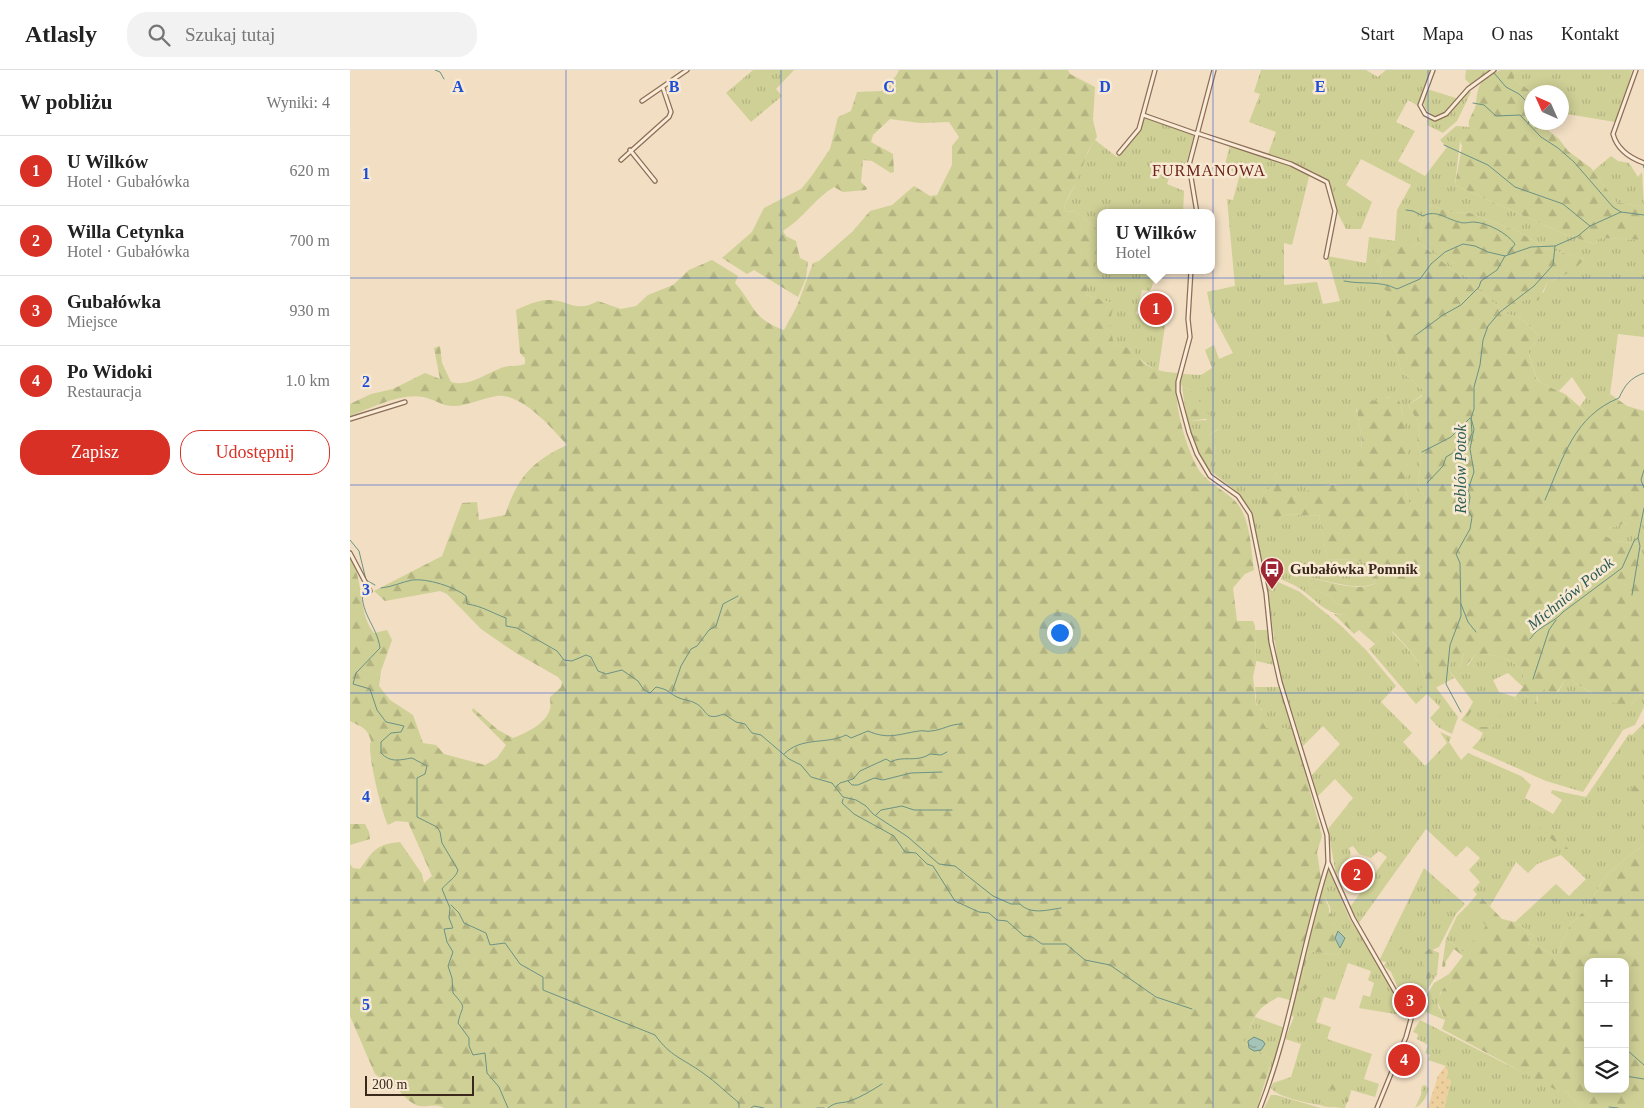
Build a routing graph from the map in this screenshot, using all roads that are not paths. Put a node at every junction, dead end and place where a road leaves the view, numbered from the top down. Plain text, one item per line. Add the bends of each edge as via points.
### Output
1 (687, 70) edge
2 (1155, 70) edge
3 (1214, 70) edge
4 (1433, 70) edge
5 (1494, 70) edge
6 (1636, 70) edge
7 (663, 88) junction
8 (642, 101) dead end
9 (1143, 115) junction
10 (1197, 134) junction
11 (630, 150) junction
12 (1119, 153) dead end
13 (620, 160) dead end
14 (1644, 163) edge
15 (655, 181) dead end
16 (1195, 209) edge
17 (1326, 257) dead end
18 (1191, 274) edge
19 (404, 402) dead end
20 (350, 420) edge
21 (350, 553) edge
22 (370, 591) dead end
23 (1328, 862) junction
24 (1260, 1108) edge
25 (1377, 1108) edge

1 - 7 street
2 - 9 street
3 - 10 street
4 - 5 street via 1420,105 1425,114 1435,119 1446,114 1468,89
6 - 14 street via 1613,134 1614,140 1628,155
7 - 8 street
7 - 11 street via 670,109 669,117
9 - 10 street
9 - 12 street via 1134,136
10 - 16 street via 1189,165
10 - 17 street via 1292,164 1328,182 1334,210
11 - 13 street
11 - 15 street
18 - 23 street via 1190,337 1178,392 1197,454 1210,476 1238,496 1250,514 1266,593 1271,642 1280,682 1327,835
19 - 20 street
21 - 22 street
23 - 24 street via 1282,1043
23 - 25 street via 1353,918 1411,1019

